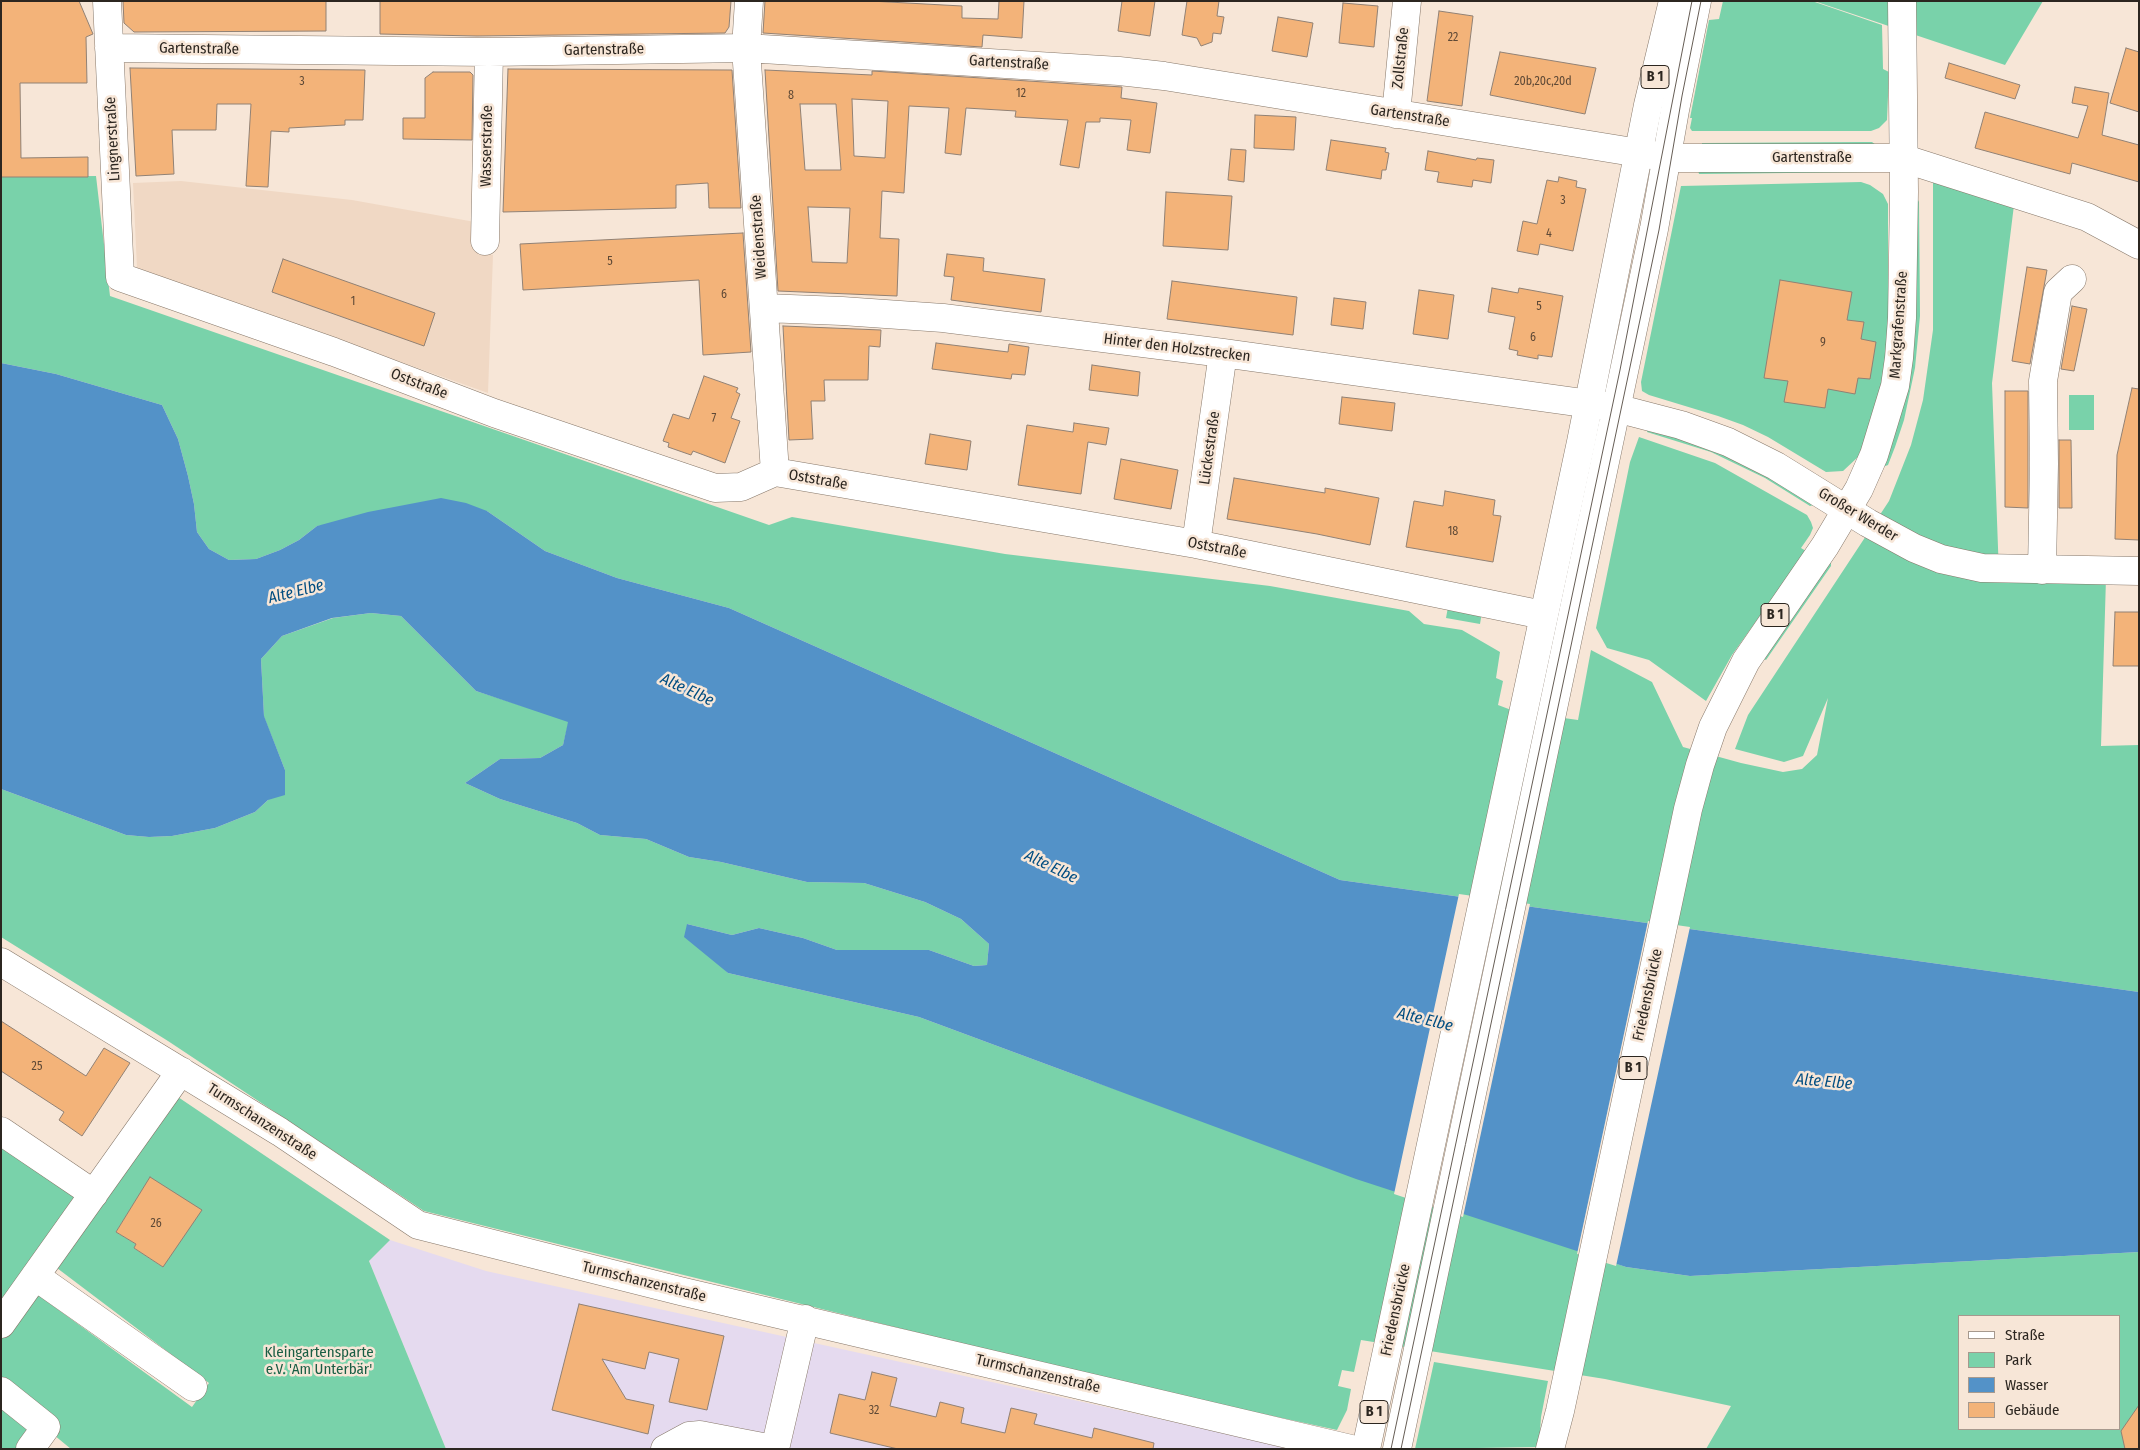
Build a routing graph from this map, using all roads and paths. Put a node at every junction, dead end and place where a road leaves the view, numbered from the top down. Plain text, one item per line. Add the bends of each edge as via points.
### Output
1 (107, 1) edge
2 (748, 1) edge
3 (1407, 1) edge
4 (1674, 1) edge
5 (1696, 1) edge
6 (1902, 7) edge
7 (109, 48) junction
8 (746, 48) junction
9 (489, 52) junction
10 (1396, 114) junction
11 (1638, 153) junction
12 (1666, 157) junction
13 (1902, 158) junction
14 (485, 240) dead end
15 (2139, 245) edge
16 (120, 277) joint
17 (2072, 279) dead end
18 (764, 308) junction
19 (1223, 353) junction
20 (1589, 404) junction
21 (1617, 408) junction
22 (776, 472) junction
23 (1848, 509) junction
24 (1196, 544) junction
25 (2042, 570) junction
26 (2139, 571) edge
27 (1544, 615) junction
28 (1713, 727) joint
29 (1, 962) edge
30 (181, 1071) junction
31 (1, 1131) edge
32 (94, 1194) junction
33 (35, 1276) junction
34 (805, 1319) junction
35 (1, 1324) edge
36 (193, 1387) dead end
37 (1, 1391) edge
38 (30, 1449) edge
39 (666, 1449) edge
40 (774, 1449) edge
41 (1351, 1449) edge
42 (1366, 1449) edge
43 (1396, 1449) edge
44 (1550, 1449) edge

1 - 7 street, Lingnerstraße
2 - 8 street, Weidenstraße
3 - 10 street, Zollstraße
4 - 11 street, B 1
5 - 12 street
6 - 13 street, B 1
7 - 9 street, Gartenstraße
7 - 16 street, Lingnerstraße
8 - 9 street, Gartenstraße
8 - 10 street, Gartenstraße via 1119,71
8 - 18 street, Weidenstraße
9 - 14 street, Wasserstraße
10 - 11 street, Gartenstraße
11 - 12 street, Gartenstraße
11 - 20 street, B 1
12 - 13 street, Gartenstraße
12 - 21 street
13 - 15 street via 2087,217
13 - 23 street, Markgrafenstraße / B 1 via 1902,308 1898,365 1888,414 1874,456
16 - 22 street, Oststraße via 334,352 494,413 715,488 741,487
17 - 25 street via 2058,292 2043,380
18 - 19 street, Hinter den Holzstrecken via 927,316
18 - 22 street, Weidenstraße
19 - 20 street, Hinter den Holzstrecken
19 - 24 street, Lückestraße
20 - 21 street, Großer Werder
20 - 27 street, B 1
21 - 23 street, Großer Werder via 1728,442
21 - 43 street
22 - 24 street, Oststraße
23 - 25 street, Großer Werder via 1914,548 1941,559 1982,568
23 - 28 street, Markgrafenstraße / B 1 via 1756,644
24 - 27 street, Oststraße
25 - 26 street, Großer Werder
27 - 42 street, Friedensbrücke / B 1
28 - 44 street, Friedensbrücke / B 1 via 1688,809
29 - 30 street, Turmschanzenstraße
30 - 32 street
30 - 34 street, Turmschanzenstraße via 280,1132 418,1225
31 - 32 street
32 - 33 street
33 - 35 street
33 - 36 street
34 - 40 street
34 - 41 street, Turmschanzenstraße
37 - 38 street via 46,1427
39 - 40 street via 689,1436 700,1435

